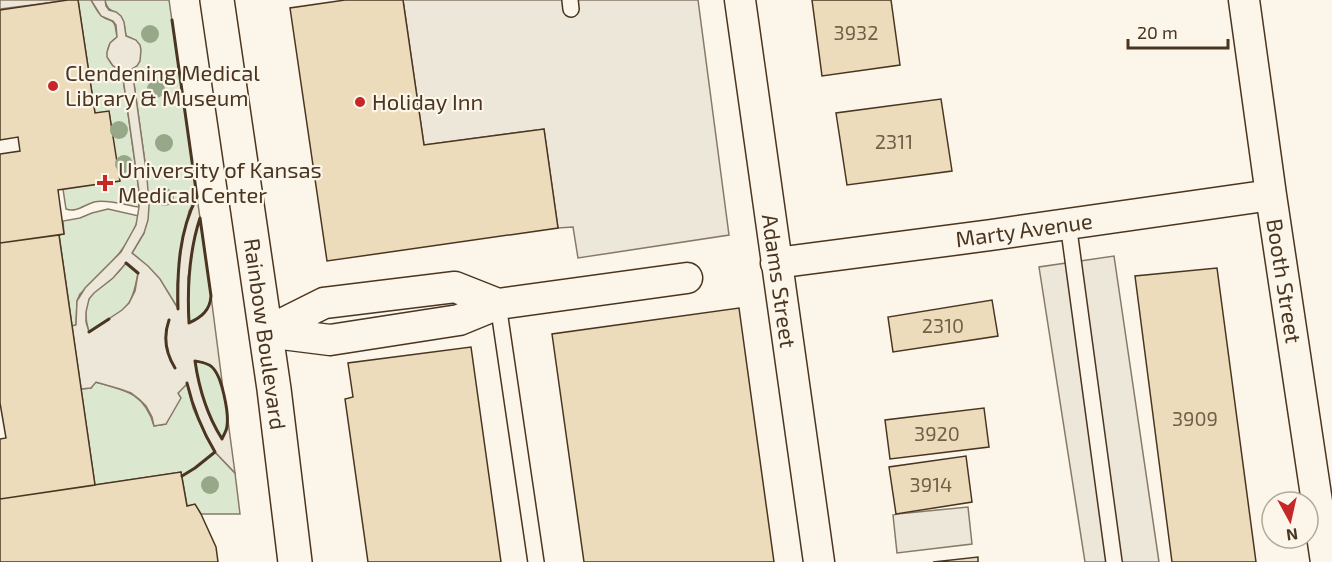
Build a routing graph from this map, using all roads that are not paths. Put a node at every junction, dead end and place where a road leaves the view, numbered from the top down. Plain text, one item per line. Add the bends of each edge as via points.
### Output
1 (217, 0) edge
2 (740, 0) edge
3 (1244, 0) edge
4 (1271, 195) junction
5 (1068, 223) junction
6 (776, 263) junction
7 (687, 278) dead end
8 (498, 304) junction
9 (266, 332) junction
10 (295, 562) edge
11 (536, 562) edge
12 (819, 562) edge
13 (1114, 562) edge
14 (1326, 562) edge

1 - 9 main road, Rainbow Boulevard
2 - 6 street, Adams Street
3 - 4 street, Booth Street
4 - 5 street, Marty Avenue
4 - 14 street, Booth Street
5 - 6 street, Marty Avenue
5 - 13 lane
6 - 12 street, Adams Street
7 - 8 street
8 - 9 street via 459,320 330,340
8 - 11 lane
9 - 10 main road, Rainbow Boulevard

